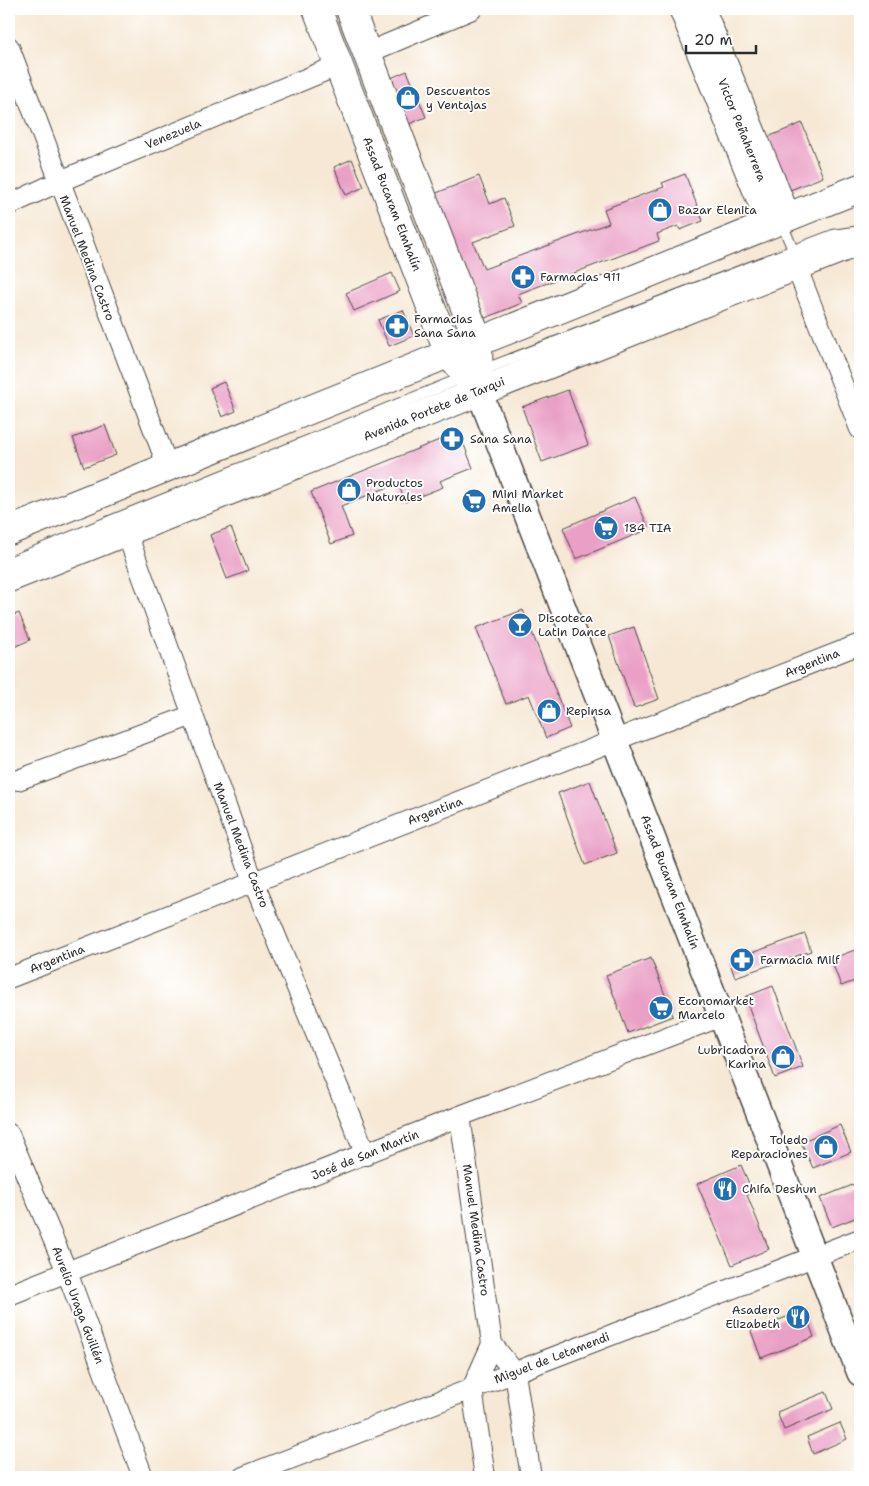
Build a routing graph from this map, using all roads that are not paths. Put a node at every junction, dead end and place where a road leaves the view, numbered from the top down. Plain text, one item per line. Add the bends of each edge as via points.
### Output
1 (317, 9) edge
2 (350, 9) edge
3 (472, 9) edge
4 (679, 9) edge
5 (692, 9) edge
6 (705, 9) edge
7 (9, 47) edge
8 (367, 54) junction
9 (339, 65) junction
10 (58, 182) junction
11 (860, 188) edge
12 (9, 206) edge
13 (779, 220) junction
14 (860, 230) edge
15 (860, 241) edge
16 (726, 254) dead end
17 (794, 258) junction
18 (472, 362) junction
19 (860, 429) edge
20 (168, 467) junction
21 (42, 529) dead end
22 (9, 531) edge
23 (126, 531) junction
24 (9, 562) edge
25 (9, 578) edge
26 (859, 648) edge
27 (193, 716) junction
28 (615, 741) junction
29 (18, 780) dead end
30 (253, 881) junction
31 (9, 978) edge
32 (722, 1016) junction
33 (460, 1116) junction
34 (9, 1134) edge
35 (366, 1155) junction
36 (860, 1239) edge
37 (815, 1256) junction
38 (67, 1272) junction
39 (9, 1294) edge
40 (492, 1344) junction
41 (514, 1372) junction
42 (860, 1373) edge
43 (472, 1389) junction
44 (143, 1477) edge
45 (243, 1477) edge
46 (485, 1477) edge
47 (531, 1477) edge

1 - 9 main road, Assad Bucaram Elmhalín
2 - 8 main road, Assad Bucaram Elmhalín
3 - 8 street
4 - 13 street, Victor Peñaherrera
5 - 13 lane, Victor Peñaherrera
6 - 13 street, Victor Peñaherrera
7 - 10 street, Manuel Medina Castro
8 - 18 main road, Assad Bucaram Elmhalín
9 - 10 street, Venezuela
9 - 18 main road, Assad Bucaram Elmhalín
10 - 12 street, Venezuela
10 - 20 street, Manuel Medina Castro
11 - 13 main road, Avenida Portete de Tarqui
13 - 16 lane, Avenida Portete de Tarqui
13 - 17 lane, Victor Peñaherrera
13 - 18 main road, Avenida Portete de Tarqui
14 - 17 lane, Avenida Portete de Tarqui via 833,235
15 - 17 main road, Avenida Portete de Tarqui
17 - 18 main road, Avenida Portete de Tarqui
17 - 19 street, Victor Peñaherrera
18 - 20 main road, Avenida Portete de Tarqui
18 - 21 lane, Avenida Portete de Tarqui
18 - 23 main road, Avenida Portete de Tarqui
18 - 24 lane, Avenida Portete de Tarqui
18 - 28 street, Assad Bucaram Elmhalín
20 - 22 main road, Avenida Portete de Tarqui
23 - 25 main road, Avenida Portete de Tarqui
23 - 27 street, Manuel Medina Castro
26 - 28 street, Argentina
27 - 29 street
27 - 30 street, Manuel Medina Castro
28 - 30 street, Argentina
28 - 32 street, Assad Bucaram Elmhalín
30 - 31 street, Argentina
30 - 35 street, Manuel Medina Castro
32 - 33 street, José de San Martín
32 - 37 street, Assad Bucaram Elmhalín
33 - 35 street, José de San Martín
33 - 40 street, Manuel Medina Castro
34 - 38 street, Aurelio Uraga Guillén
35 - 38 street, José de San Martín
36 - 37 street, Miguel de Letamendi
37 - 41 street, Miguel de Letamendi
37 - 42 street, Assad Bucaram Elmhalín
38 - 39 street, José de San Martín
38 - 44 street, Aurelio Uraga Guillén
40 - 41 street
40 - 43 street
41 - 43 street, Miguel de Letamendi
41 - 47 street
43 - 45 street, Miguel de Letamendi
43 - 46 street

